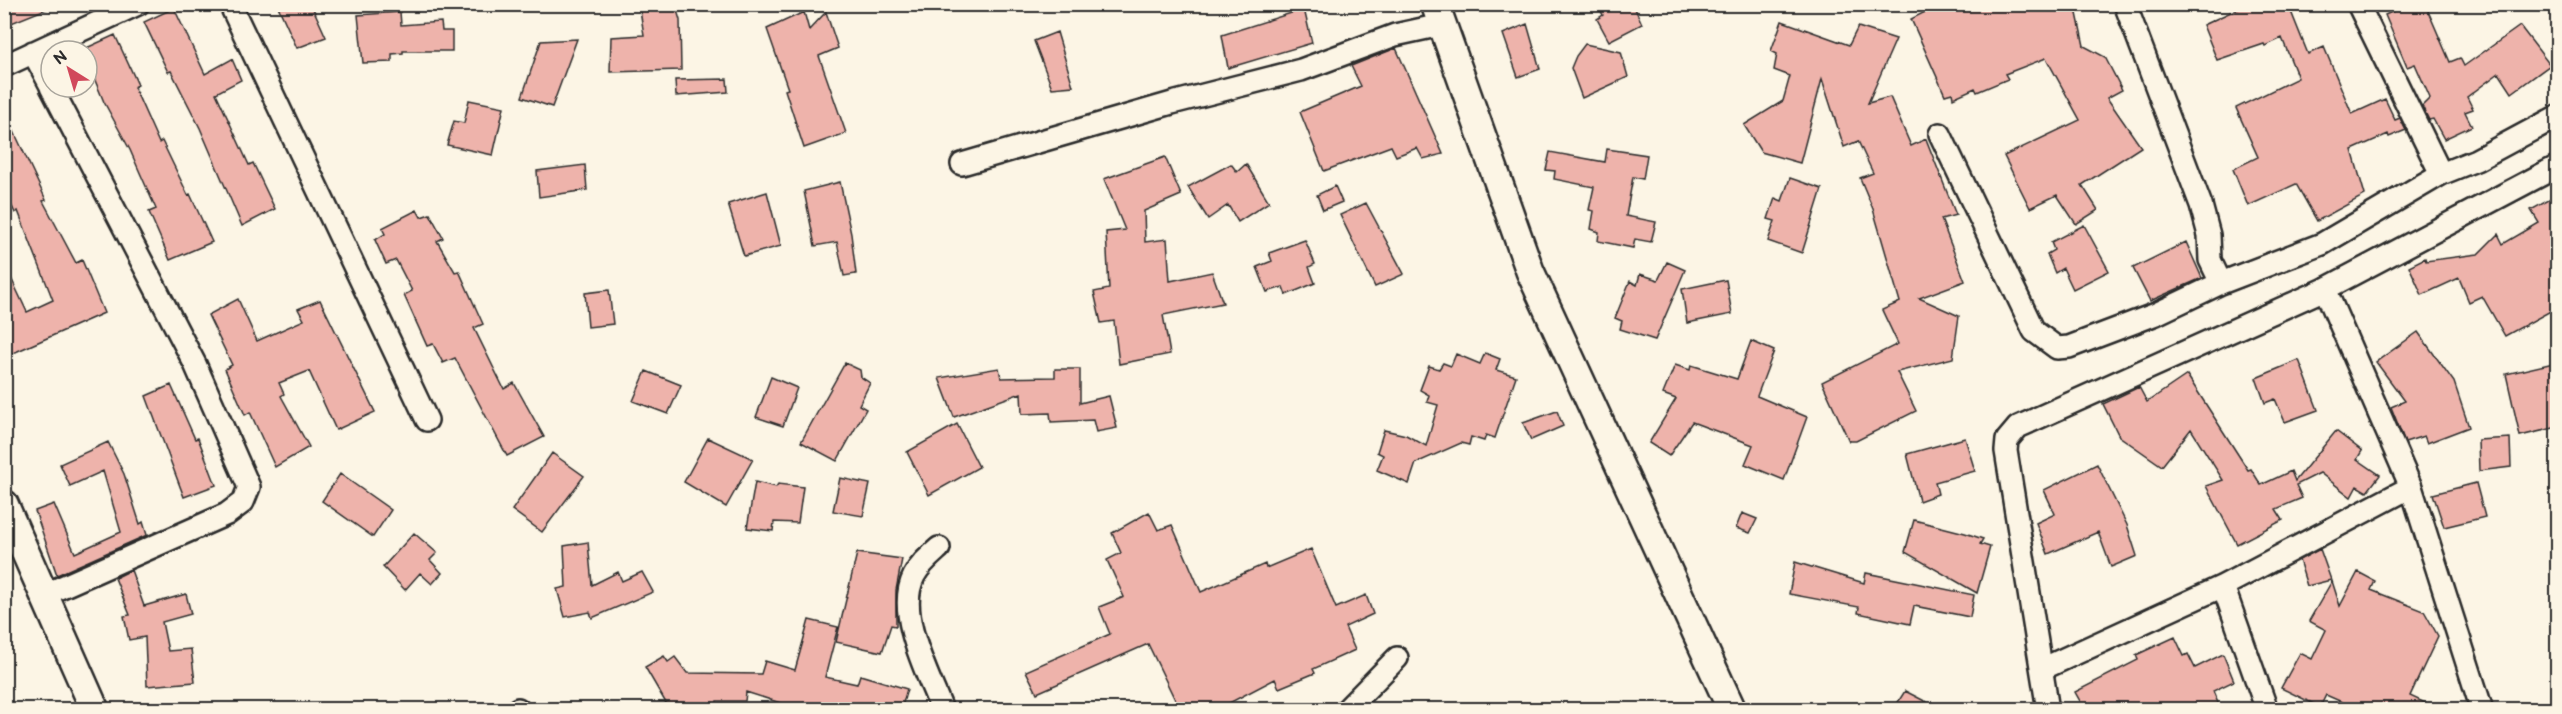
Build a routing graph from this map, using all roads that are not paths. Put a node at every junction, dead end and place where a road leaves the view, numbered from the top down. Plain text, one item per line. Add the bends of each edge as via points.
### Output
1 (138, 4) edge
2 (231, 4) edge
3 (2125, 4) edge
4 (2358, 4) edge
5 (1438, 15) edge
6 (33, 52) junction
7 (39, 64) edge
8 (4, 66) edge
9 (57, 99) edge
10 (2558, 116) edge
11 (1940, 134) dead end
12 (962, 164) dead end
13 (2558, 166) edge
14 (2441, 174) junction
15 (2221, 283) junction
16 (2325, 289) junction
17 (427, 420) dead end
18 (2411, 487) junction
19 (4, 504) edge
20 (939, 548) dead end
21 (2223, 586) junction
22 (46, 594) junction
23 (1397, 658) dead end
24 (2042, 669) junction
25 (95, 710) edge
26 (942, 710) edge
27 (1346, 710) edge
28 (1732, 710) edge
29 (2048, 710) edge
30 (2267, 710) edge
31 (2482, 710) edge

1 - 6 street
2 - 17 street
3 - 15 street via 2201,205 2209,235 2210,260
4 - 14 street
5 - 12 street via 1301,70
5 - 28 street via 1530,271
6 - 7 street
6 - 8 street
9 - 22 street via 195,364 249,487 243,502 227,514
10 - 14 street via 2476,160
11 - 15 street via 2034,331 2057,348 2156,314
13 - 16 street
14 - 15 street via 2322,244
16 - 18 street
16 - 24 street via 2033,419 2018,427 2007,440
18 - 21 street
18 - 31 street
19 - 22 street
20 - 26 street via 914,576 909,594 914,640
21 - 24 street
21 - 30 street
22 - 25 street
23 - 27 street
24 - 29 street

